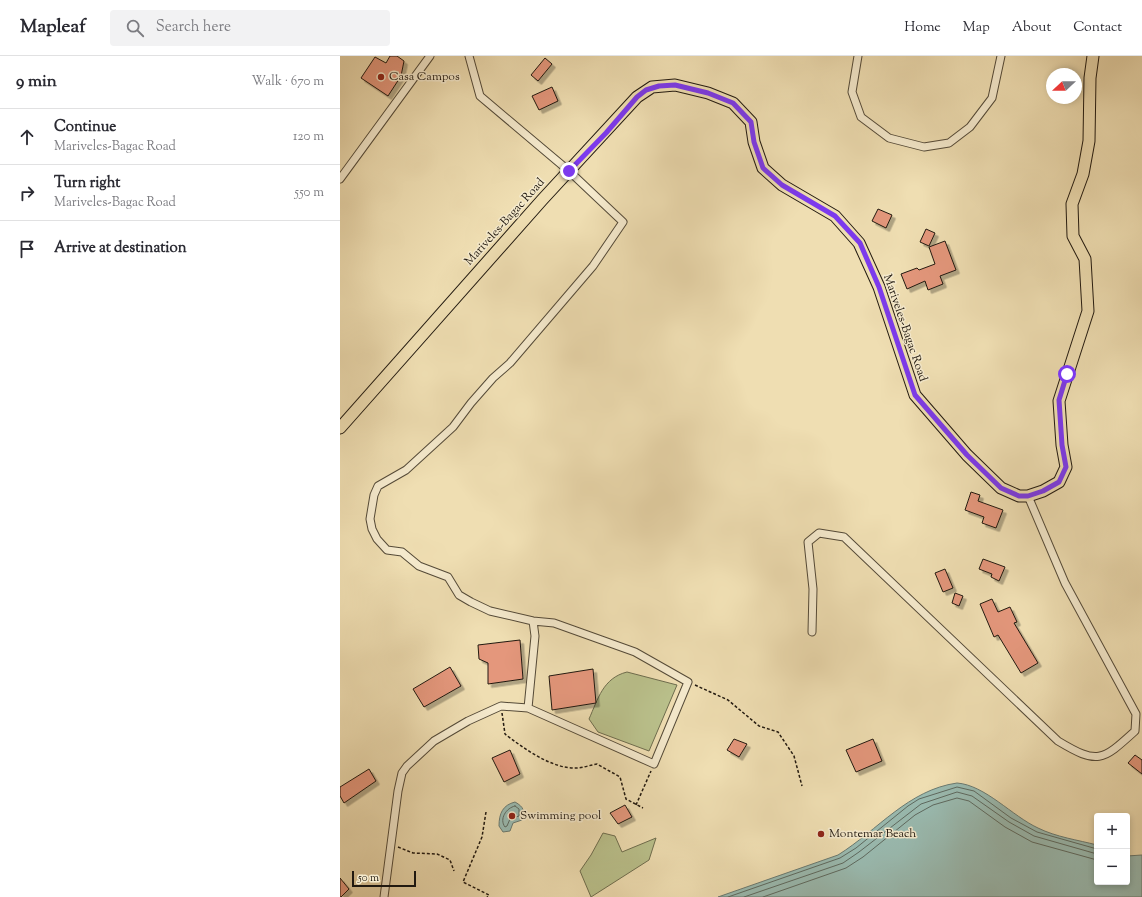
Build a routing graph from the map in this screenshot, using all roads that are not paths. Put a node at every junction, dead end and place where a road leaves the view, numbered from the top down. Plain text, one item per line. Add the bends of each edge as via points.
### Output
1 (430, 56) edge
2 (469, 56) edge
3 (858, 56) edge
4 (1001, 56) edge
5 (1093, 56) edge
6 (569, 171) junction
7 (340, 179) edge
8 (340, 428) edge
9 (1028, 496) junction
10 (534, 620) junction
11 (812, 632) dead end
12 (528, 708) junction
13 (384, 897) edge

1 - 7 street
2 - 6 street via 480,96
3 - 4 street via 852,92 861,117 889,138 924,147 949,143 970,127 992,98
5 - 9 main road via 1089,141 1084,174 1072,204 1073,236 1085,259 1088,311 1059,400 1066,467 1059,482
6 - 8 main road, Mariveles-Bagac Road
6 - 9 main road, Mariveles-Bagac Road via 646,90 675,85 708,93 733,103 751,122 754,142 763,168 782,185 835,216 860,243 879,287 915,395 967,455 1001,488 1019,496
6 - 10 street via 623,222 593,266 510,364 471,403 453,427 406,470 378,486 370,519 374,534 387,550 402,552 418,566 448,577 459,595 490,611
9 - 11 street via 1065,583 1136,714 1135,731 1112,752 1095,757 1080,754 1058,741 844,537 819,533 808,542 814,589
10 - 12 street via 536,636
10 - 12 street via 554,623 635,652 688,682 654,764
12 - 13 street via 501,706 468,721 434,741 407,766 402,773 398,791

